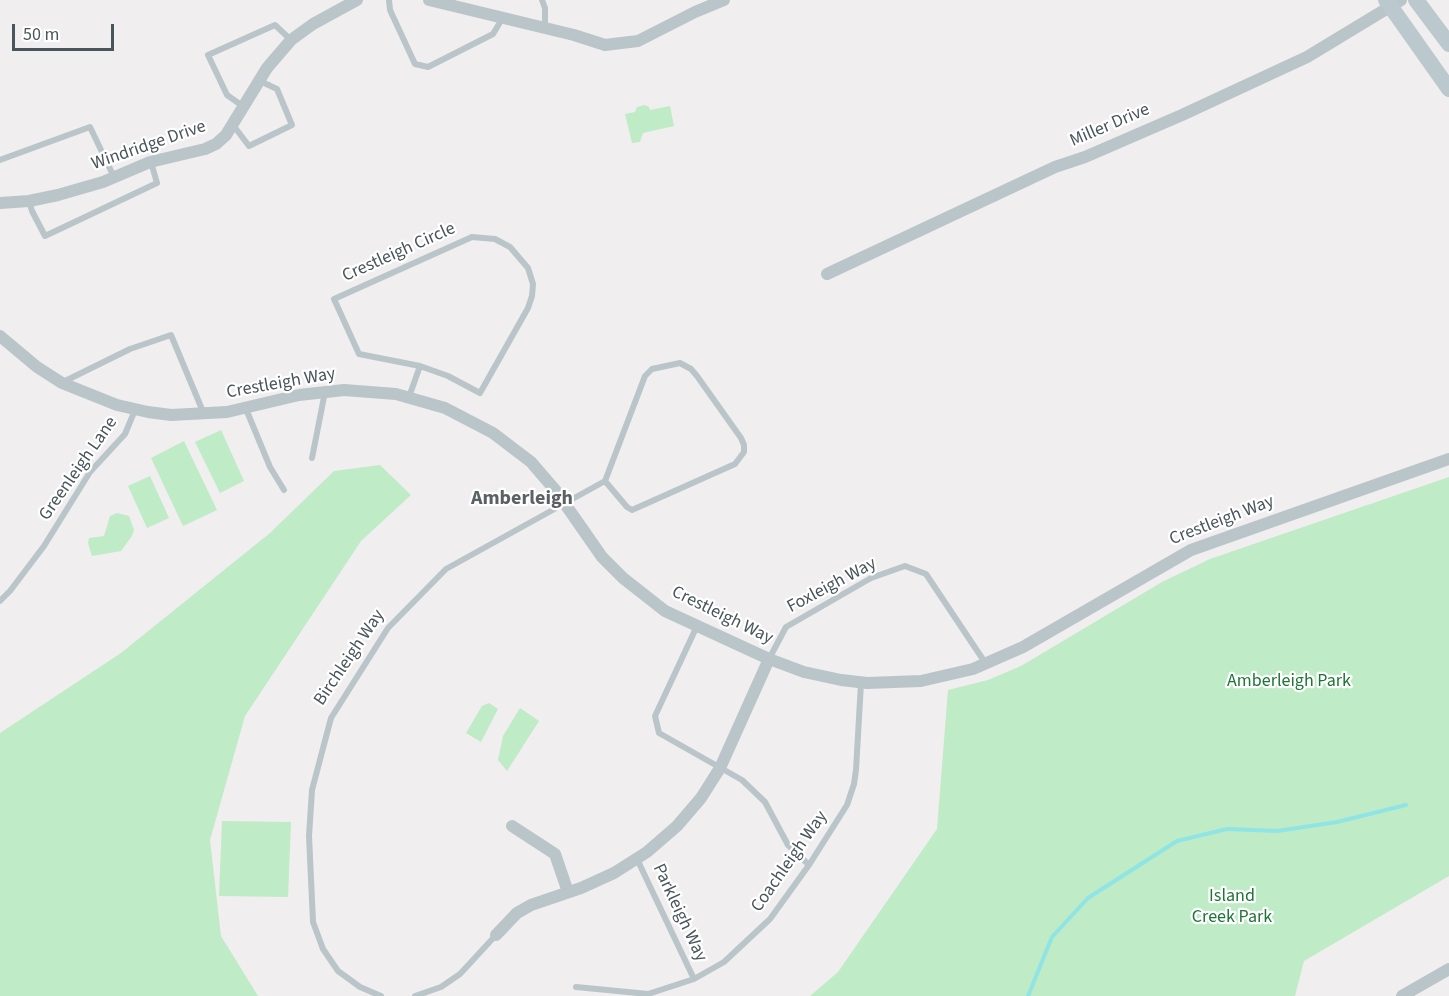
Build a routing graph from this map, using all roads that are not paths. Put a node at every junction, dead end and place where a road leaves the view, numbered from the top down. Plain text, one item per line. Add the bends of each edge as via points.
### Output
1 (357, 0) edge
2 (389, 0) edge
3 (429, 0) edge
4 (542, 0) edge
5 (724, 0) edge
6 (1416, 0) edge
7 (1393, 2) edge
8 (503, 18) junction
9 (545, 28) junction
10 (291, 40) junction
11 (1449, 44) edge
12 (259, 81) junction
13 (1449, 89) edge
14 (244, 107) junction
15 (233, 125) junction
16 (0, 160) edge
17 (150, 162) junction
18 (114, 177) junction
19 (29, 201) junction
20 (0, 203) edge
21 (827, 274) dead end
22 (0, 336) edge
23 (420, 366) junction
24 (62, 383) junction
25 (325, 392) junction
26 (410, 398) junction
27 (135, 409) junction
28 (246, 409) junction
29 (204, 414) junction
30 (312, 458) dead end
31 (1449, 459) edge
32 (605, 481) junction
33 (284, 490) dead end
34 (565, 504) junction
35 (0, 601) edge
36 (697, 626) junction
37 (769, 659) junction
38 (986, 664) junction
39 (861, 682) junction
40 (720, 768) junction
41 (512, 826) dead end
42 (637, 859) junction
43 (809, 865) junction
44 (568, 892) junction
45 (496, 935) joint
46 (1449, 969) edge
47 (694, 979) junction
48 (576, 987) dead end
49 (381, 996) edge
50 (416, 996) edge
51 (1402, 996) edge

1 - 10 street, Windridge Drive
2 - 8 lane via 415,64 428,67 493,34
3 - 8 street
4 - 9 lane
5 - 9 street via 638,42 605,45
6 - 11 main road
7 - 13 main road
7 - 21 street, Miller Drive via 1307,57 1182,115 1055,167
8 - 9 street
10 - 12 street, Windridge Drive
10 - 14 lane via 275,25 208,55 227,95
12 - 14 street, Windridge Drive
12 - 15 lane via 276,89 292,125 249,146
14 - 15 street, Windridge Drive
15 - 17 street, Windridge Drive via 216,144
16 - 18 lane via 90,127
17 - 18 street, Windridge Drive
17 - 19 lane via 157,183 45,236
18 - 19 street, Windridge Drive
19 - 20 street, Windridge Drive
22 - 24 street, Crestleigh Way
23 - 23 lane, Crestleigh Circle via 480,393 532,296 528,268 510,247 495,239 472,237 334,299 359,354
23 - 26 lane
24 - 27 street, Crestleigh Way
24 - 29 lane via 130,349 171,335
25 - 26 street, Crestleigh Way via 369,391
25 - 28 street, Crestleigh Way
25 - 30 lane
26 - 34 street, Crestleigh Way via 445,408 493,433 531,462
27 - 29 street, Crestleigh Way via 171,415
27 - 35 lane, Greenleigh Lane via 125,434 90,472 44,546
28 - 29 street, Crestleigh Way
28 - 33 lane
31 - 38 street, Crestleigh Way via 1191,549 1023,647
32 - 32 lane via 632,510 735,464 744,445 691,369 680,363 652,369 640,384
32 - 34 lane, Birchleigh Way
34 - 36 street, Crestleigh Way via 623,578 665,611
34 - 49 lane, Birchleigh Way via 446,569 388,628 331,718 312,790 309,836 313,922 323,950 339,971 360,987
36 - 37 street, Crestleigh Way
36 - 40 lane via 655,716 659,733
37 - 38 lane, Foxleigh Way via 786,627 871,578 905,566 926,574
37 - 39 street, Crestleigh Way via 804,672
37 - 40 street
38 - 39 street, Crestleigh Way via 921,681
39 - 43 lane, Coachleigh Way via 854,784 847,805
40 - 42 street via 677,826
40 - 43 lane via 742,780 765,802 788,845
41 - 44 street via 555,854
42 - 44 street
42 - 47 lane, Parkleigh Way
43 - 47 lane, Coachleigh Way via 770,919 724,962
44 - 45 street via 531,904
45 - 50 lane via 460,974 441,987
46 - 51 street
47 - 48 lane, Coachleigh Way via 648,994

